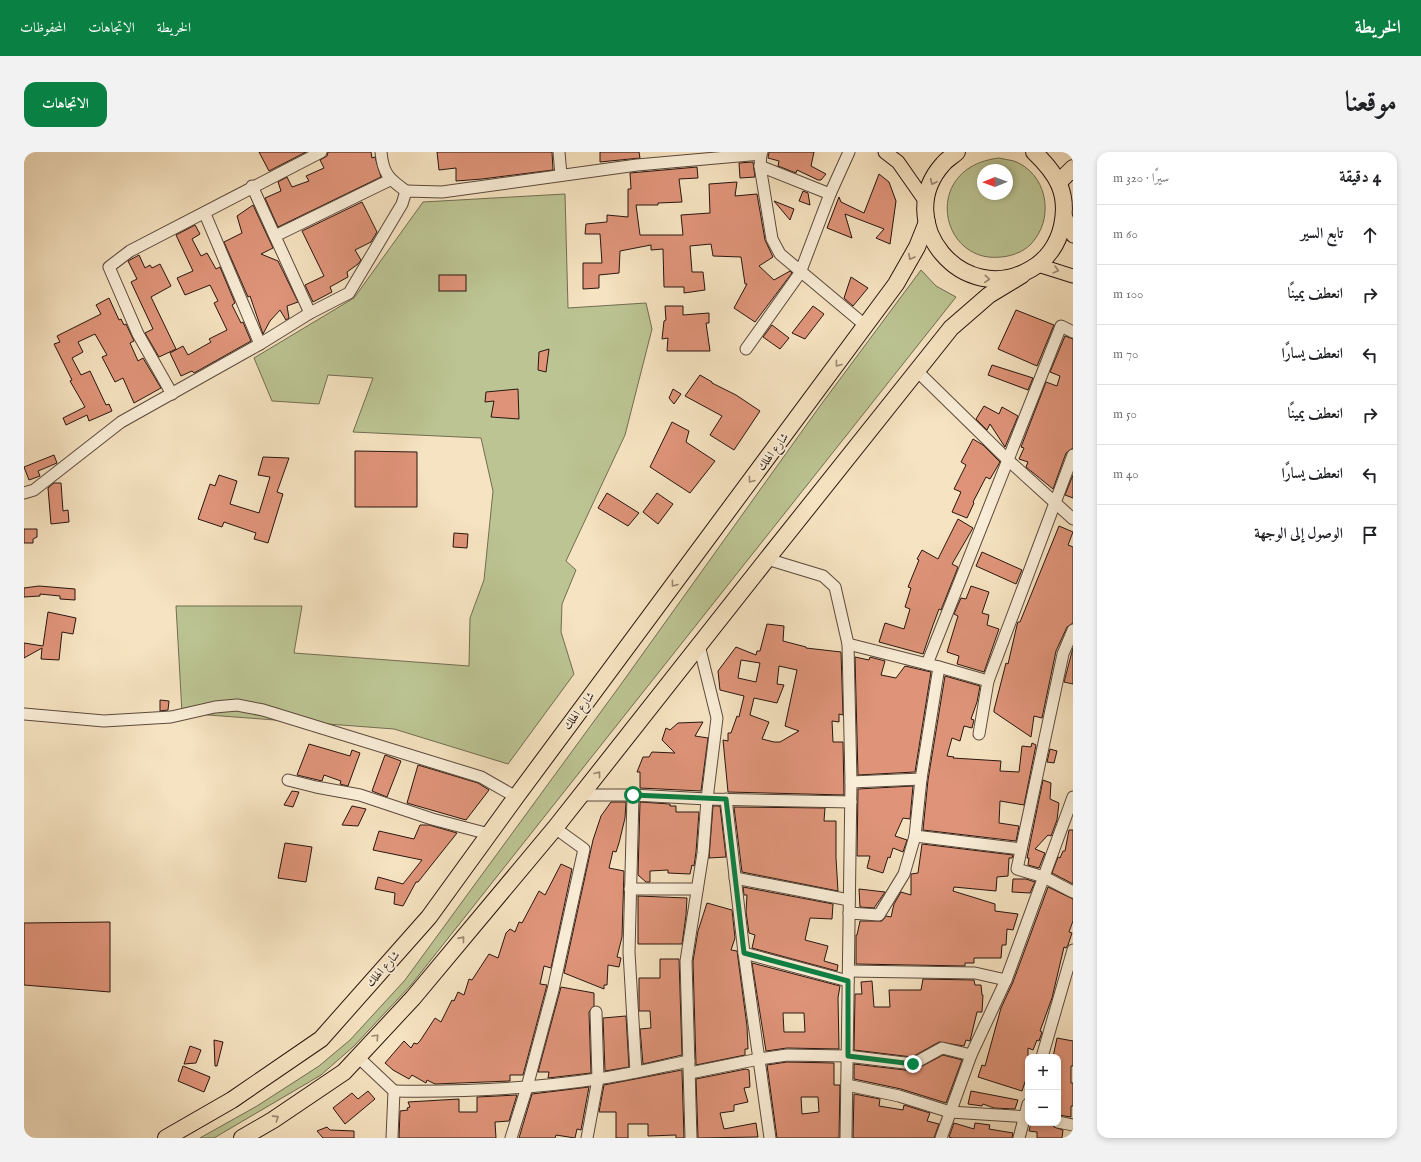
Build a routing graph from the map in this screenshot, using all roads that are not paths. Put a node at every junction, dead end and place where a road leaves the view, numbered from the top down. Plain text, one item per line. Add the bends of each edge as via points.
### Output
1 (320, 152) edge
2 (381, 152) edge
3 (559, 152) edge
4 (849, 152) edge
5 (885, 152) edge
6 (957, 152) edge
7 (1034, 152) edge
8 (762, 153) edge
9 (760, 166) junction
10 (1073, 168) edge
11 (561, 175) junction
12 (390, 180) junction
13 (1059, 182) junction
14 (252, 186) junction
15 (406, 191) junction
16 (830, 194) junction
17 (926, 202) junction
18 (205, 214) junction
19 (1065, 215) junction
20 (927, 222) junction
21 (276, 236) junction
22 (1073, 236) edge
23 (1038, 265) junction
24 (800, 273) junction
25 (1022, 275) junction
26 (1073, 276) edge
27 (310, 313) junction
28 (866, 326) junction
29 (1073, 332) edge
30 (260, 344) junction
31 (746, 349) dead end
32 (917, 371) junction
33 (172, 394) junction
34 (1073, 455) edge
35 (1008, 460) junction
36 (24, 493) edge
37 (1055, 502) junction
38 (1073, 519) edge
39 (767, 559) junction
40 (1073, 630) edge
41 (848, 644) junction
42 (699, 645) junction
43 (927, 664) junction
44 (939, 667) junction
45 (988, 680) junction
46 (24, 714) edge
47 (979, 734) dead end
48 (921, 779) junction
49 (288, 780) dead end
50 (851, 782) junction
51 (581, 795) junction
52 (633, 795) junction
53 (516, 797) junction
54 (1073, 797) edge
55 (707, 799) junction
56 (726, 799) junction
57 (851, 802) junction
58 (555, 828) junction
59 (489, 834) junction
60 (915, 836) junction
61 (1021, 849) junction
62 (1044, 877) junction
63 (735, 878) junction
64 (630, 889) junction
65 (697, 889) junction
66 (1073, 892) edge
67 (849, 900) junction
68 (849, 913) junction
69 (1073, 950) edge
70 (744, 953) junction
71 (848, 976) junction
72 (1006, 980) junction
73 (596, 1012) dead end
74 (1043, 1054) edge
75 (971, 1055) junction
76 (848, 1056) junction
77 (358, 1057) junction
78 (759, 1059) junction
79 (689, 1061) junction
80 (636, 1072) junction
81 (690, 1073) junction
82 (598, 1079) junction
83 (847, 1085) junction
84 (527, 1087) junction
85 (394, 1091) junction
86 (950, 1112) junction
87 (1025, 1117) edge
88 (1025, 1120) edge
89 (1061, 1123) edge
90 (1073, 1125) edge
91 (166, 1138) edge
92 (242, 1138) edge
93 (392, 1138) edge
94 (511, 1138) edge
95 (587, 1138) edge
96 (692, 1138) edge
97 (770, 1138) edge
98 (846, 1138) edge
99 (941, 1138) edge
100 (1019, 1138) edge

1 - 14 street
2 - 12 street via 382,163
3 - 11 street
4 - 16 street
5 - 17 main road via 898,162
6 -> 17 highway via 943,164 932,182
7 - 13 highway via 1050,167
8 - 9 street
8 - 11 street
9 - 16 street
9 - 24 street via 772,240 780,254
10 - 13 highway
11 - 15 street via 442,192
12 - 15 street
12 - 21 street
13 - 19 highway via 1064,198
14 - 18 street
14 - 21 street
15 - 27 street via 402,204 349,293
16 - 24 street
17 - 20 highway
18 - 30 street
18 - 33 street via 130,251 108,267 138,334
19 - 22 main road
19 - 23 highway via 1060,235 1051,252
20 -> 25 highway via 933,242 945,258 962,271 981,278 1002,280
20 -> 28 highway, شارع الهلك via 917,247 896,284
21 - 27 street
23 - 25 highway
23 -> 26 main road
24 - 28 street
24 - 31 street
25 - 32 highway via 989,295 951,328
27 - 30 street
28 -> 53 highway, شارع الهلك
29 - 35 street via 1061,326
30 - 33 street
32 - 35 street
32 - 39 highway
33 - 36 street via 121,422 34,490
34 - 37 street
35 - 37 street
35 - 43 street
37 - 38 street
37 - 45 street
39 - 41 street via 823,576 835,588
39 - 42 highway
40 - 61 street via 1064,654
41 - 43 street
41 - 50 street
51 -> 42 highway
42 - 55 street via 717,718
43 - 44 street
44 - 45 street
44 - 48 street
45 - 47 street
46 - 53 street via 104,721 171,717 237,705 264,710 481,777
48 - 50 street
48 - 60 street
49 - 59 street via 360,795 432,819
50 - 57 street
51 - 52 street
51 - 58 highway
52 - 55 street
52 - 64 street
53 - 59 highway, شارع الهلك
54 - 62 street
55 - 56 street
55 - 65 street
56 - 57 street
56 - 63 street
57 - 67 street
77 -> 58 highway via 413,998
58 - 84 street via 584,849 553,990
59 - 91 highway, شارع الهلك via 429,917 321,1038 232,1100
60 - 61 street
60 - 68 street via 904,874 880,915
61 - 62 street via 1017,868
62 - 66 street
62 - 72 street
63 - 67 street
63 - 70 street
64 - 65 street
64 - 80 street via 630,952
65 - 79 street via 686,961
67 - 68 street
68 - 71 street
69 - 74 street
70 - 71 street
70 - 78 street
71 - 72 street via 976,973
71 - 76 street
72 - 75 street
73 - 82 street
75 - 76 street via 942,1048 913,1064
75 - 86 street
76 - 78 street via 787,1055
76 - 83 street
77 - 85 street
92 -> 77 highway via 337,1076
78 - 81 street
78 - 97 street
79 - 80 street
79 - 81 street
80 - 82 street
81 - 96 street
82 - 84 street
82 - 95 street
83 - 86 street via 899,1096
83 - 98 street
84 - 85 street via 451,1092
84 - 94 street
85 - 93 street
86 - 87 street
86 - 99 street
88 - 100 street
89 - 90 street

